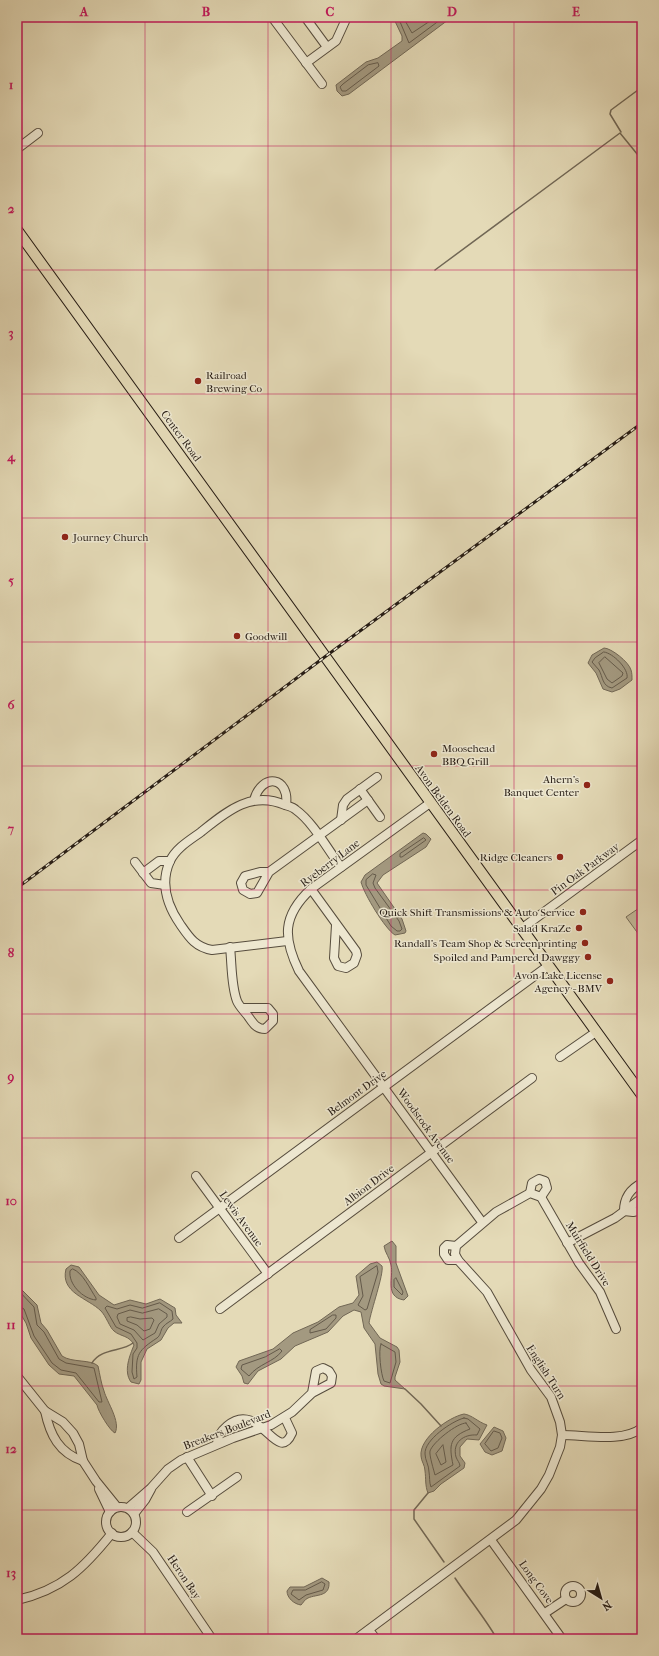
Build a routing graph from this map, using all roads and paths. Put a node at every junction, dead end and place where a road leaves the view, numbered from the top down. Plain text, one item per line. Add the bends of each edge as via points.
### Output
1 (272, 17) edge
2 (305, 17) edge
3 (348, 17) edge
4 (327, 47) junction
5 (306, 63) junction
6 (322, 84) dead end
7 (38, 133) dead end
8 (17, 149) edge
9 (17, 230) edge
10 (326, 656) joint
11 (377, 777) dead end
12 (360, 789) junction
13 (254, 800) junction
14 (368, 800) junction
15 (430, 803) junction
16 (286, 805) junction
17 (380, 817) dead end
18 (341, 820) junction
19 (318, 836) junction
20 (642, 840) edge
21 (170, 861) junction
22 (135, 862) dead end
23 (341, 867) junction
24 (269, 872) dead end
25 (143, 873) junction
26 (165, 885) junction
27 (311, 889) junction
28 (336, 925) junction
29 (521, 929) junction
30 (287, 941) junction
31 (230, 948) junction
32 (548, 966) junction
33 (242, 1008) dead end
34 (338, 1023) joint
35 (596, 1032) junction
36 (560, 1057) dead end
37 (532, 1078) dead end
38 (384, 1087) junction
39 (642, 1095) edge
40 (432, 1152) junction
41 (196, 1176) dead end
42 (642, 1182) edge
43 (642, 1198) edge
44 (219, 1208) junction
45 (642, 1210) edge
46 (624, 1211) junction
47 (482, 1222) junction
48 (179, 1238) dead end
49 (567, 1244) junction
50 (456, 1246) junction
51 (458, 1260) junction
52 (268, 1274) junction
53 (220, 1309) dead end
54 (616, 1329) dead end
55 (17, 1376) edge
56 (312, 1393) dead end
57 (45, 1411) junction
58 (285, 1418) junction
59 (642, 1428) edge
60 (262, 1429) junction
61 (562, 1435) junction
62 (217, 1444) junction
63 (187, 1457) junction
64 (84, 1461) junction
65 (237, 1477) dead end
66 (212, 1496) junction
67 (114, 1510) junction
68 (131, 1511) junction
69 (188, 1512) dead end
70 (132, 1532) junction
71 (112, 1533) junction
72 (491, 1540) junction
73 (566, 1599) dead end
74 (17, 1600) edge
75 (545, 1613) junction
76 (369, 1630) junction
77 (212, 1639) edge
78 (356, 1639) edge
79 (376, 1639) edge
80 (562, 1639) edge

1 - 5 street
2 - 4 street
3 - 4 street via 337,38
4 - 5 street
5 - 6 street
7 - 8 street
9 - 10 main road, Center Road
10 - 15 main road, Avon Belden Road
11 - 12 street
12 - 14 street
12 - 18 street via 343,805
13 - 16 street via 268,800
13 - 16 street via 261,786 275,781 284,789 287,796
13 - 21 street via 228,810 179,848
14 - 17 street
14 - 18 street
15 - 23 street, Ryeberry Lane
15 - 29 main road, Avon Belden Road
16 - 19 street via 296,810
18 - 19 street
19 - 23 street
19 - 24 street
20 - 29 street, Pin Oak Parkway
21 - 25 street via 159,861
21 - 26 street
22 - 25 street
23 - 27 street, Ryeberry Lane
25 - 26 street via 151,884
26 - 31 street via 169,907 194,943 212,950
27 - 28 street
27 - 30 street, Ryeberry Lane via 292,912
28 - 28 street via 334,958 338,966 346,968 354,963 357,955
29 - 32 main road, Avon Belden Road
30 - 31 street
30 - 34 street, Ryeberry Lane via 299,971
31 - 33 street via 234,988
32 - 35 main road, Avon Belden Road
32 - 38 street, Belmont Drive
34 - 38 street, Woodstock Avenue
35 - 36 street
35 - 39 main road, Avon Belden Road
37 - 40 street, Albion Drive
38 - 40 street, Woodstock Avenue
38 - 44 street, Belmont Drive
40 - 47 street, Woodstock Avenue
40 - 52 street, Albion Drive
41 - 44 street, Lewis Avenue
42 - 46 street via 624,1201
43 - 46 street
44 - 48 street, Belmont Drive
44 - 52 street, Lewis Avenue
45 - 46 street
46 - 49 street
47 - 49 street, Muirfield Drive via 496,1212 536,1194
47 - 50 street
49 - 54 street, Muirfield Drive via 600,1292
50 - 51 street via 455,1254
50 - 51 street, English Turn via 447,1245 444,1254 448,1260
51 - 61 street, English Turn via 487,1292 527,1363 551,1397 557,1409
52 - 53 street, Albion Drive
55 - 57 street
56 - 58 street, Breakers Boulevard
57 - 64 street via 63,1422 73,1433
57 - 64 street via 58,1445 73,1458
58 - 60 street, Breakers Boulevard
58 - 60 street via 292,1433 286,1441 276,1441
59 - 61 street via 635,1434 623,1436
60 - 62 street, Breakers Boulevard
60 - 62 street via 249,1419 235,1421 221,1431
61 - 72 street, English Turn via 556,1459 541,1489 516,1520
62 - 63 street, Breakers Boulevard
63 - 66 street
63 - 68 street, Breakers Boulevard via 168,1469
64 - 67 street
65 - 66 street
66 - 69 street
67 - 68 street
67 - 71 street via 106,1520
68 - 70 street via 136,1523
70 - 71 street via 125,1536
70 - 77 street, Heron Bay via 154,1552
71 - 74 street via 74,1575 58,1586
72 - 75 street, Long Cove
72 - 76 street, English Turn
73 - 75 street
75 - 80 street, Long Cove
76 - 78 street, English Turn
76 - 79 street

